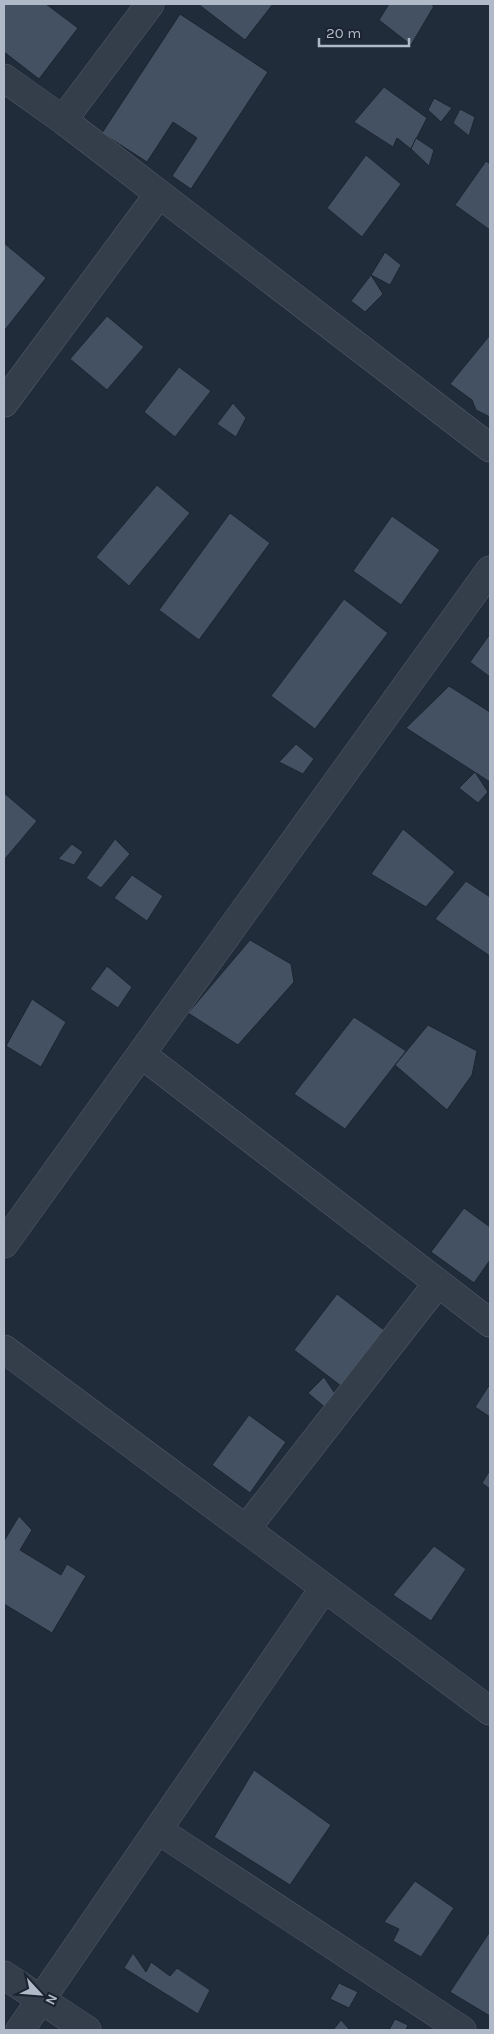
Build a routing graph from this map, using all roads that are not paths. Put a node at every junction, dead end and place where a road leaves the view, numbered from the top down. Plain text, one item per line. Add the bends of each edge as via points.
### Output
1 (150, 4) edge
2 (4, 78) edge
3 (63, 120) junction
4 (159, 194) junction
5 (4, 404) edge
6 (490, 448) edge
7 (490, 570) edge
8 (141, 1054) junction
9 (4, 1244) edge
10 (438, 1283) junction
11 (490, 1323) edge
12 (4, 1349) edge
13 (246, 1529) junction
14 (324, 1588) junction
15 (490, 1711) edge
16 (158, 1830) junction
17 (4, 1975) edge
18 (42, 1999) junction
19 (20, 2030) edge
20 (87, 2030) edge
21 (462, 2030) edge

1 - 3 street
2 - 3 street
3 - 4 street
4 - 5 street
4 - 6 street
7 - 8 street
8 - 9 street
8 - 10 street
10 - 11 street
10 - 13 street
12 - 13 street
13 - 14 street
14 - 15 street
14 - 16 street
16 - 18 street
16 - 21 street
17 - 18 street
18 - 19 street
18 - 20 street

